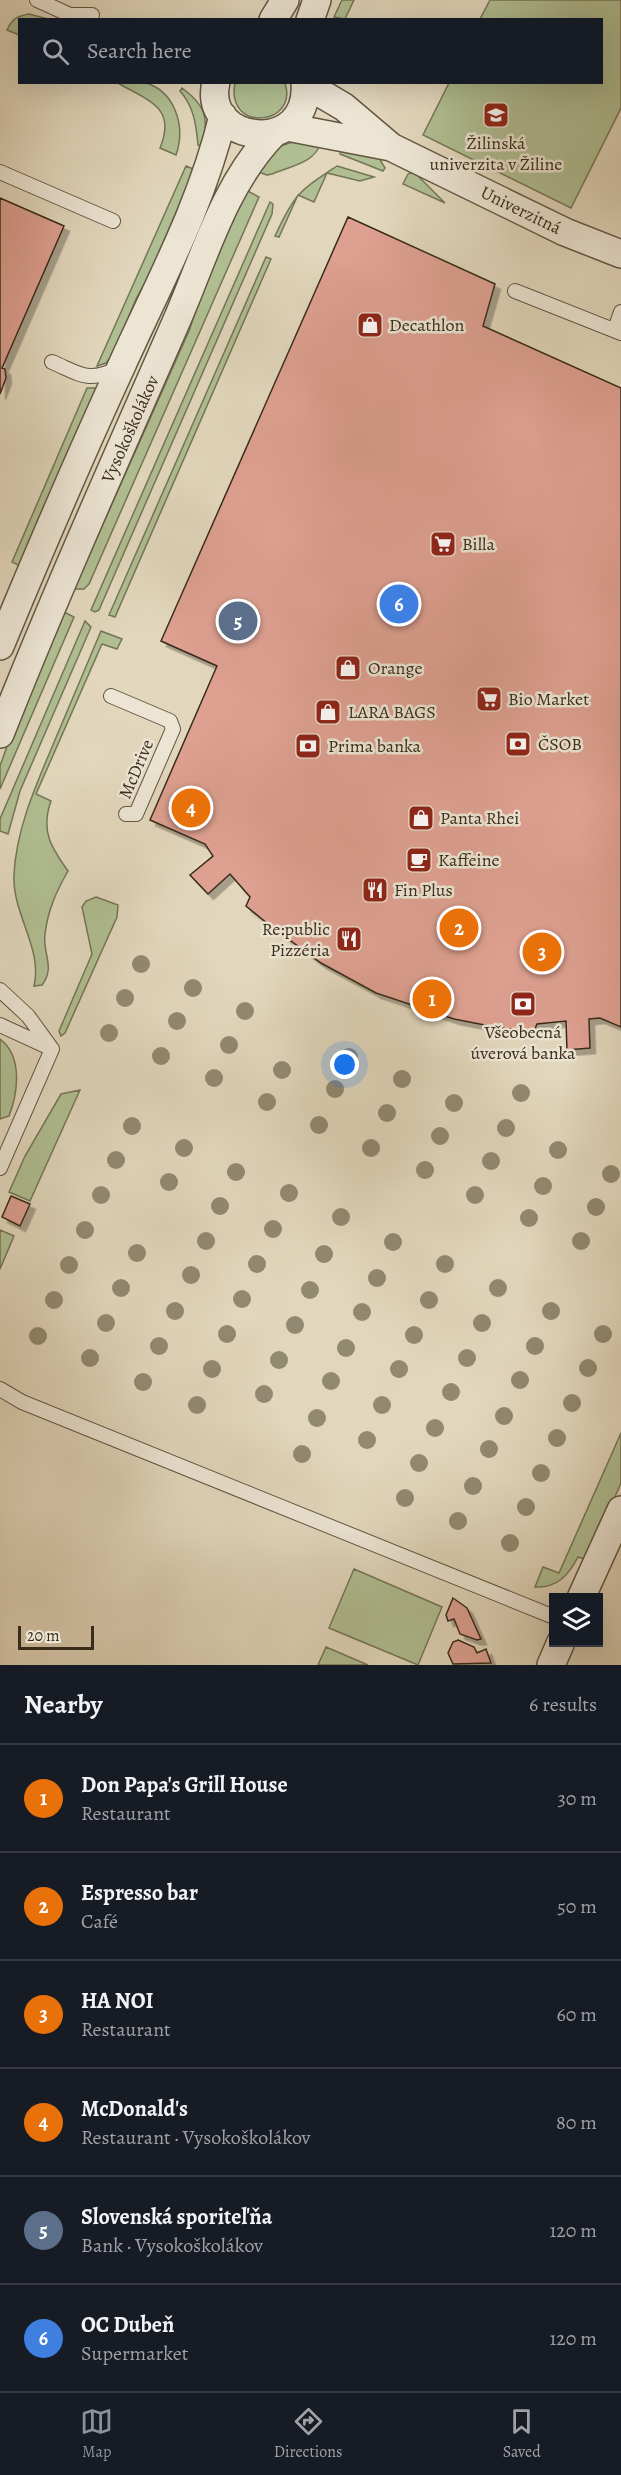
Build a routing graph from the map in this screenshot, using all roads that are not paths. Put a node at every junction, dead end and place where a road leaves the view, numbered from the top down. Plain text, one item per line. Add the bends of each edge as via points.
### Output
1 (37, 0) edge
2 (285, 0) edge
3 (317, 0) edge
4 (92, 15) dead end
5 (274, 18) edge
6 (310, 18) edge
7 (216, 84) edge
8 (305, 84) edge
9 (307, 84) edge
10 (223, 116) junction
11 (281, 130) junction
12 (391, 147) junction
13 (0, 172) edge
14 (113, 221) dead end
15 (621, 254) edge
16 (515, 291) dead end
17 (621, 312) edge
18 (618, 331) edge
19 (52, 362) dead end
20 (121, 367) junction
21 (0, 646) edge
22 (111, 696) dead end
23 (0, 734) edge
24 (126, 814) dead end
25 (0, 990) edge
26 (0, 1024) edge
27 (52, 1049) junction
28 (5, 1141) edge
29 (0, 1168) edge
30 (0, 1389) edge
31 (621, 1510) edge
32 (583, 1593) edge
33 (549, 1615) edge
34 (559, 1647) edge
35 (551, 1665) edge

1 - 4 lane via 70,15
2 - 5 street
3 - 6 street
7 - 10 street, Vysokoškolákov via 216,104
8 - 11 street, Vysokoškolákov via 298,115
9 - 12 street, Univerzitná via 344,107
10 - 11 street via 239,130 260,136
10 - 20 street, Vysokoškolákov via 194,210
11 - 12 street, Univerzitná
11 - 23 street, Vysokoškolákov via 257,150 216,223
12 - 15 street, Univerzitná via 566,232
13 - 14 lane
16 - 18 lane
17 - 18 lane
19 - 20 lane via 99,377
20 - 21 street, Vysokoškolákov
22 - 24 lane, McDrive via 170,721 173,729 136,814
25 - 27 lane via 28,1016
26 - 27 lane
27 - 28 lane
28 - 29 lane
30 - 33 lane via 33,1406
31 - 32 street
34 - 35 street

